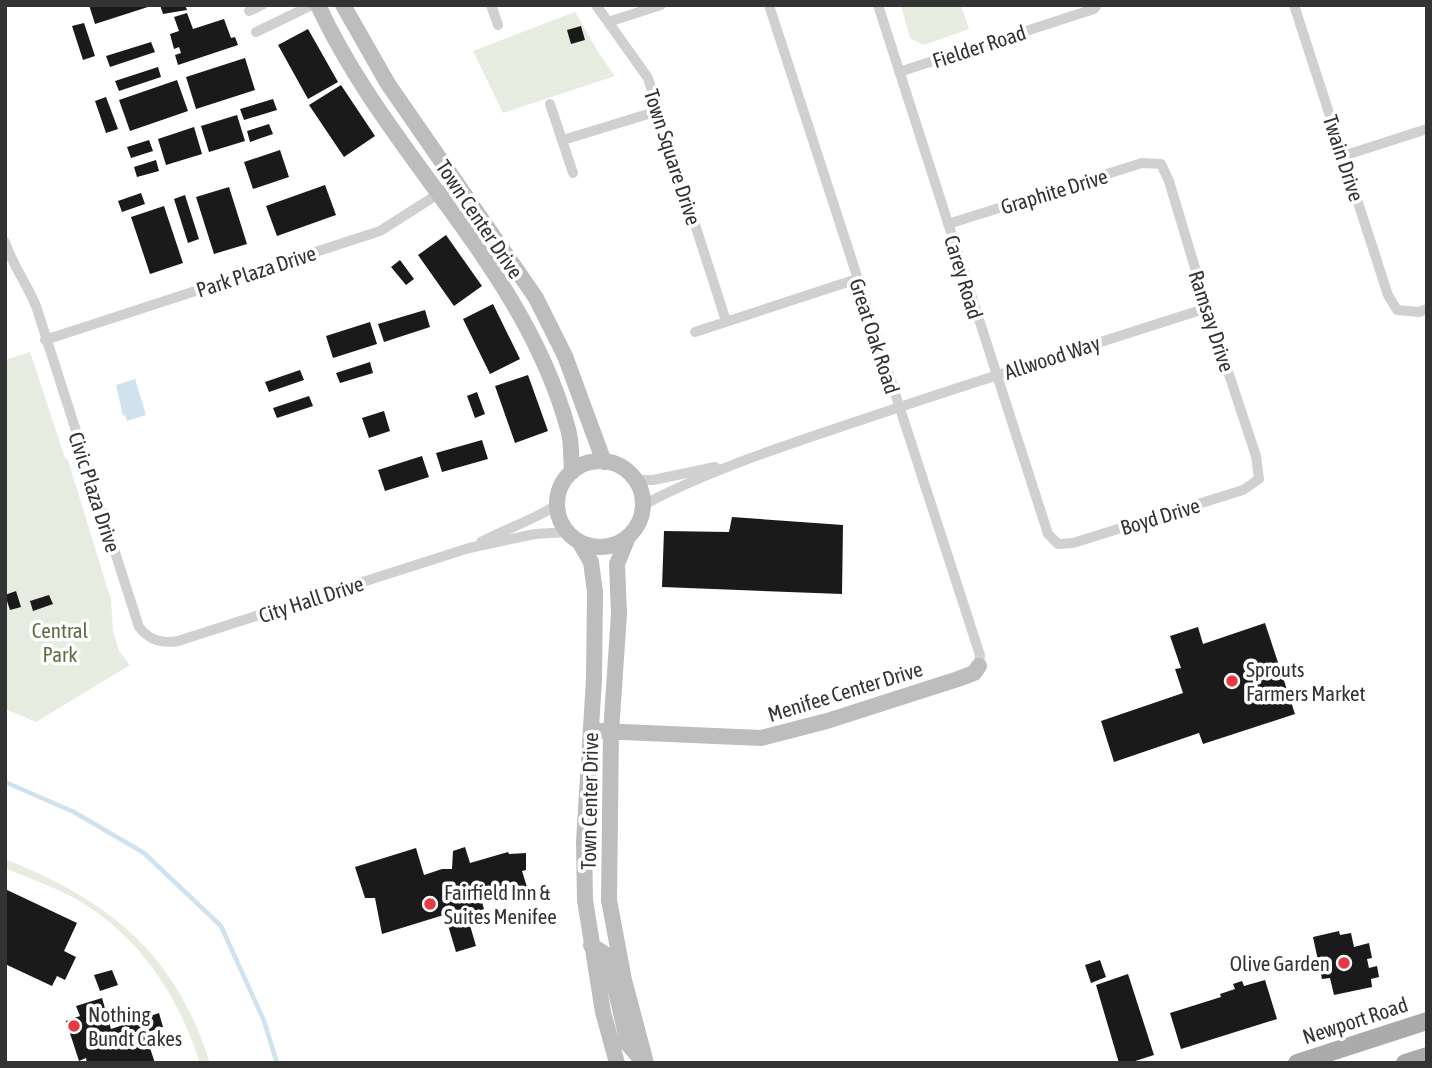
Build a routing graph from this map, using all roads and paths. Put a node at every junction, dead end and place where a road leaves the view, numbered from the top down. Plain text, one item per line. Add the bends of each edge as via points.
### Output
1 (262, 5) edge
2 (312, 5) edge
3 (318, 5) edge
4 (343, 5) edge
5 (491, 5) edge
6 (596, 5) edge
7 (661, 5) edge
8 (769, 5) edge
9 (878, 5) edge
10 (1097, 5) edge
11 (1294, 5) edge
12 (249, 11) dead end
13 (608, 22) junction
14 (498, 25) dead end
15 (256, 32) dead end
16 (899, 72) junction
17 (550, 104) dead end
18 (658, 111) junction
19 (1427, 130) edge
20 (563, 140) junction
21 (1343, 156) junction
22 (1161, 164) joint
23 (573, 173) dead end
24 (457, 182) junction
25 (439, 194) junction
26 (948, 224) junction
27 (5, 242) edge
28 (857, 279) junction
29 (1207, 308) junction
30 (1427, 309) edge
31 (726, 321) junction
32 (695, 332) dead end
33 (45, 340) junction
34 (995, 376) junction
35 (898, 407) junction
36 (604, 462) junction
37 (739, 462) junction
38 (572, 472) junction
39 (1259, 479) joint
40 (636, 480) junction
41 (557, 505) junction
42 (643, 505) junction
43 (574, 537) junction
44 (628, 537) junction
45 (1058, 544) joint
46 (469, 548) junction
47 (151, 639) joint
48 (979, 666) joint
49 (591, 730) junction
50 (611, 732) junction
51 (590, 945) junction
52 (1427, 1020) edge
53 (1427, 1056) edge
54 (1322, 1059) edge
55 (617, 1063) edge
56 (645, 1063) edge
57 (1297, 1063) edge
58 (1405, 1063) edge

1 - 12 street
2 - 15 street
3 - 25 street, Town Center Drive via 363,89
4 - 24 street, Town Center Drive via 388,84
5 - 14 street
6 - 13 street, Town Square Drive
7 - 13 street
8 - 28 street, Great Oak Road
9 - 16 street, Carey Road
10 - 16 street, Fielder Road
11 - 21 street, Twain Drive
13 - 18 street, Town Square Drive via 648,78
16 - 26 street, Carey Road
17 - 20 street
18 - 20 street
18 - 31 street, Town Square Drive
19 - 21 street
20 - 23 street
21 - 30 street, Twain Drive via 1388,295 1397,310
22 - 26 street, Graphite Drive via 1142,163
22 - 29 street, Ramsay Drive
24 - 25 street, Park Plaza Drive
24 - 36 street, Town Center Drive via 536,298 565,356
25 - 33 street, Park Plaza Drive via 380,231
25 - 38 street, Town Center Drive via 483,255 550,377 569,431
26 - 34 street, Carey Road
27 - 33 street, Civic Plaza Drive via 31,293
28 - 31 street
28 - 35 street, Great Oak Road
29 - 34 street, Allwood Way
29 - 39 street, Ramsay Drive via 1256,456
31 - 32 street
33 - 47 street, Civic Plaza Drive via 139,627
34 - 35 street, Allwood Way
34 - 45 street, Carey Road via 1048,534
35 - 37 street
35 - 48 street, Great Oak Road via 980,655
36 - 38 street
36 - 40 street via 622,467
37 - 40 street
37 - 42 street
38 - 41 street, Town Center Drive via 561,486
39 - 45 street, Boyd Drive via 1243,490
40 - 42 street
41 - 43 street, Town Center Drive via 561,523
41 - 46 street, City Hall Drive
42 - 44 street, Town Center Drive via 640,520
43 - 44 street via 592,547 617,544
43 - 46 street, City Hall Drive via 535,534
43 - 49 street, Town Center Drive via 592,562 595,592
44 - 50 street, Town Center Drive via 617,564 619,614
46 - 47 street, City Hall Drive via 178,641
48 - 50 street, Menifee Center Drive via 958,680 761,737
49 - 50 street, Menifee Center Drive
49 - 51 street, Town Center Drive via 584,842
50 - 56 street, Town Center Drive via 609,900
51 - 55 street, Town Center Drive
51 - 56 street via 608,956 628,1044
52 - 54 main road, Newport Road
53 - 58 main road
54 - 57 main road, Newport Road

